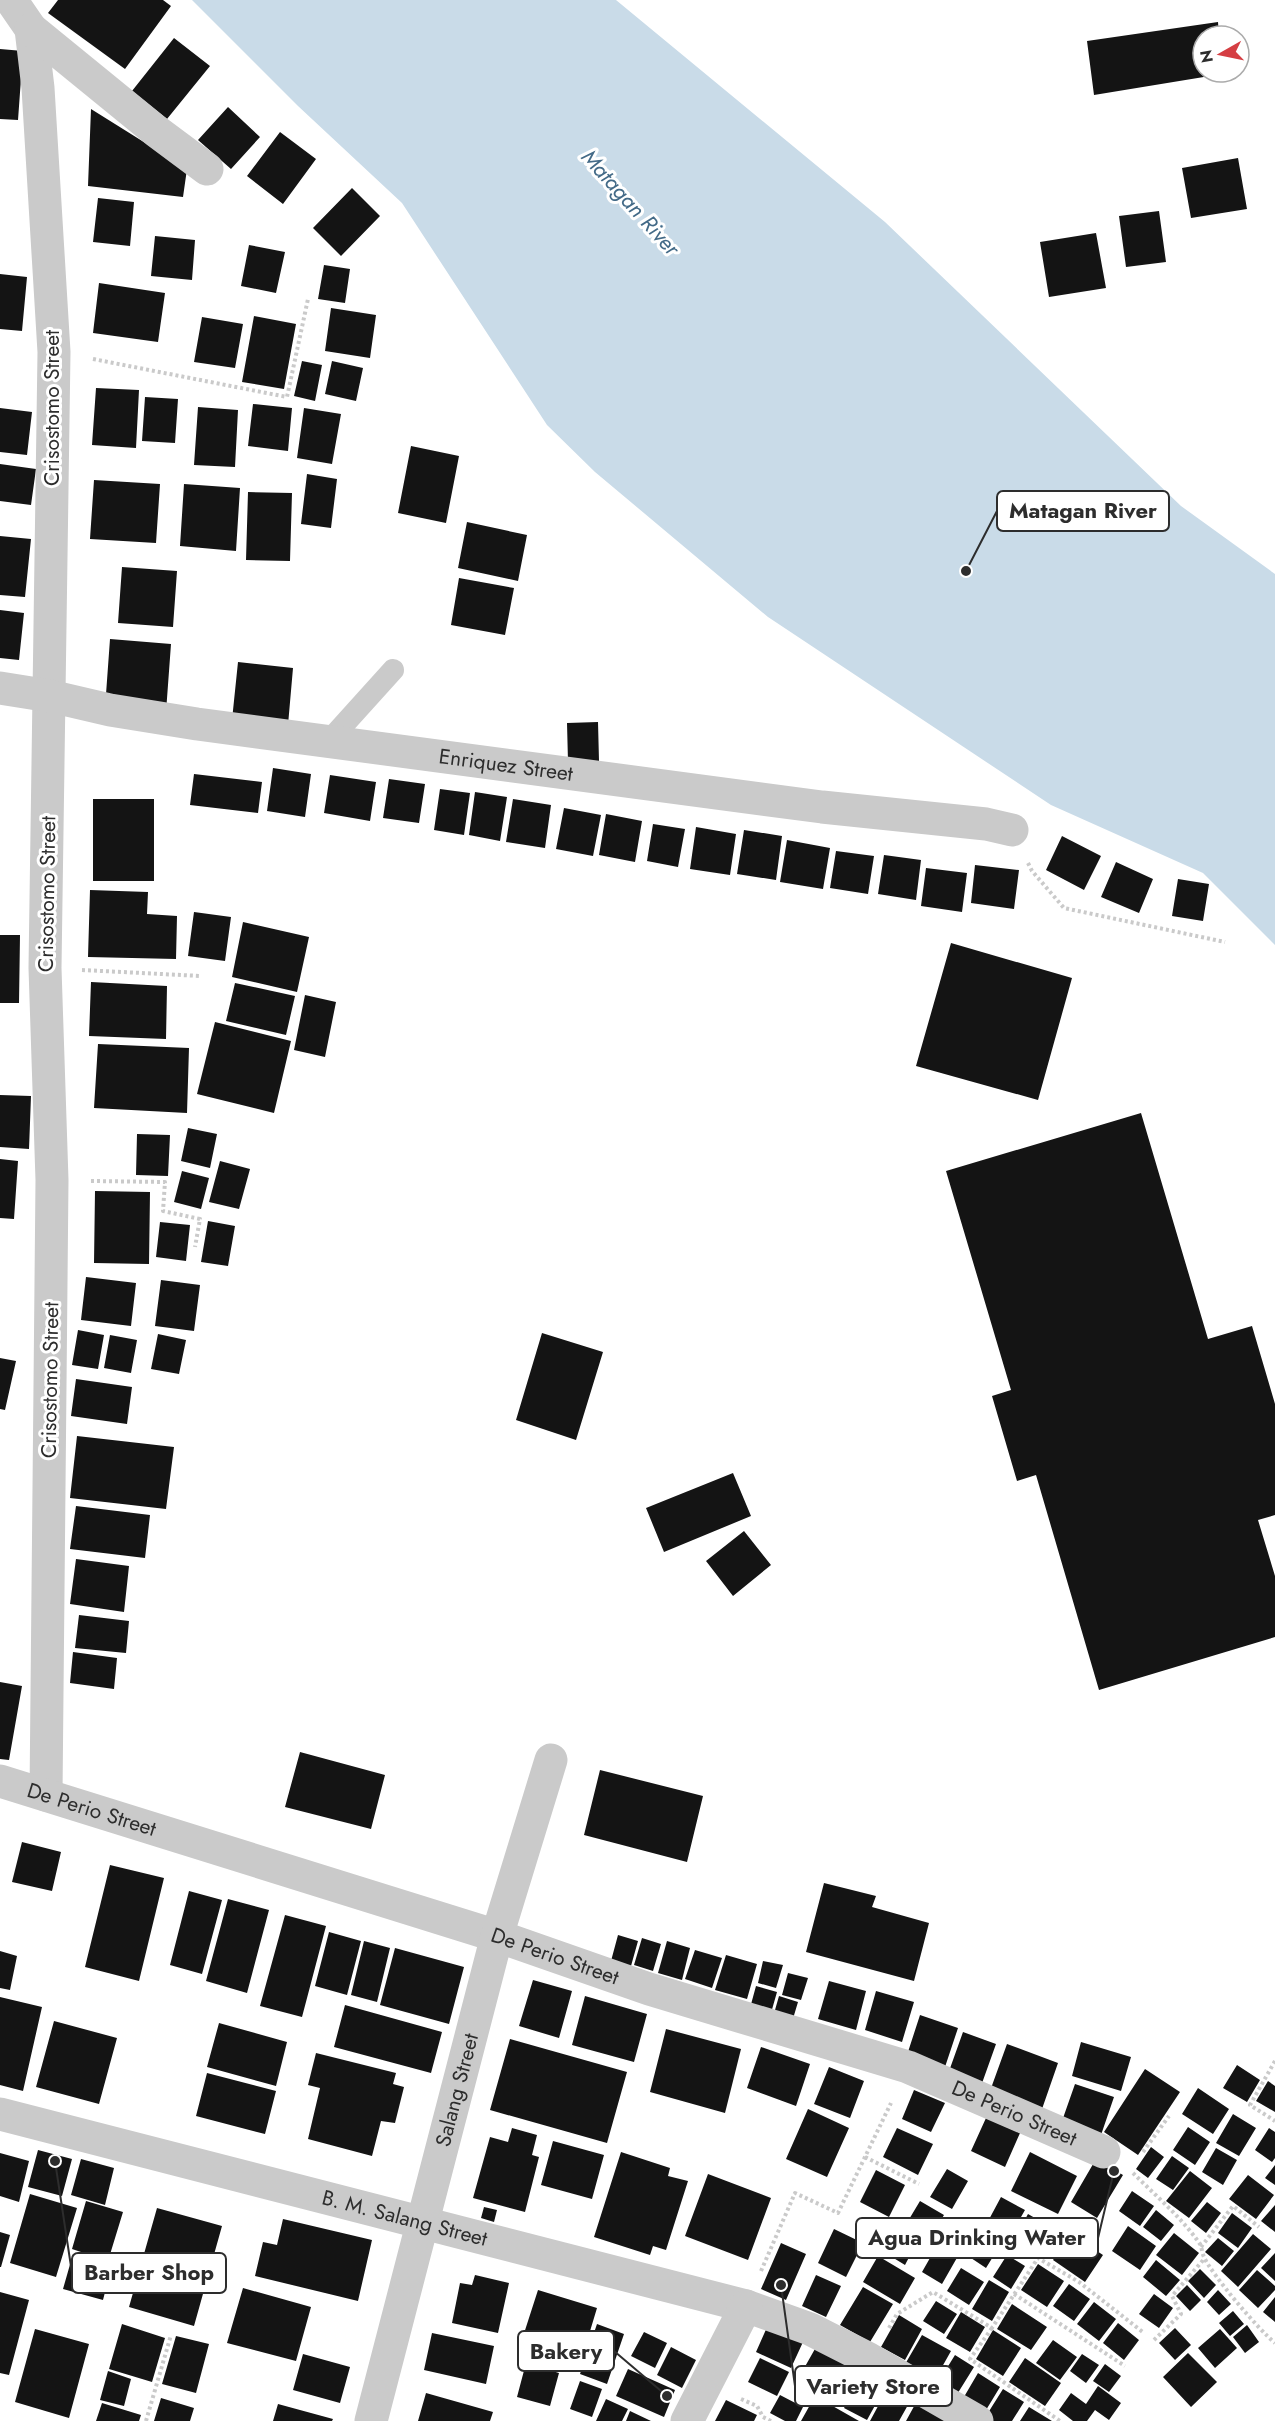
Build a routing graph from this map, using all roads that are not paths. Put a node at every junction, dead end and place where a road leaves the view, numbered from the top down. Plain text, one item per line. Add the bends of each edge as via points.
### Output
1 (11, 0) edge
2 (31, 29) junction
3 (207, 169) dead end
4 (393, 670) dead end
5 (0, 688) edge
6 (50, 696) junction
7 (328, 742) junction
8 (1012, 830) road end
9 (551, 1760) dead end
10 (0, 1781) edge
11 (46, 1795) junction
12 (497, 1936) junction
13 (0, 2114) edge
14 (1104, 2151) road end
15 (421, 2224) junction
16 (746, 2306) junction
17 (371, 2421) edge
18 (687, 2421) edge
19 (977, 2421) edge

1 - 2 street, Crisostomo Street
2 - 3 street
2 - 6 street, Crisostomo Street via 54,352
4 - 7 lane
5 - 6 street, Enriquez Street
6 - 7 street, Enriquez Street via 110,710
6 - 11 street, Crisostomo Street via 45,968 52,1180
7 - 8 street, Enriquez Street
9 - 12 street, Salang Street
10 - 11 street, De Perio Street
11 - 12 street, De Perio Street
12 - 14 street, De Perio Street via 649,1989 908,2067
12 - 15 street, Salang Street
13 - 15 street, B. M. Salang Street
15 - 16 street, B. M. Salang Street
15 - 17 street, Salang Street
16 - 18 street
16 - 19 street, B. M. Salang Street via 810,2329

